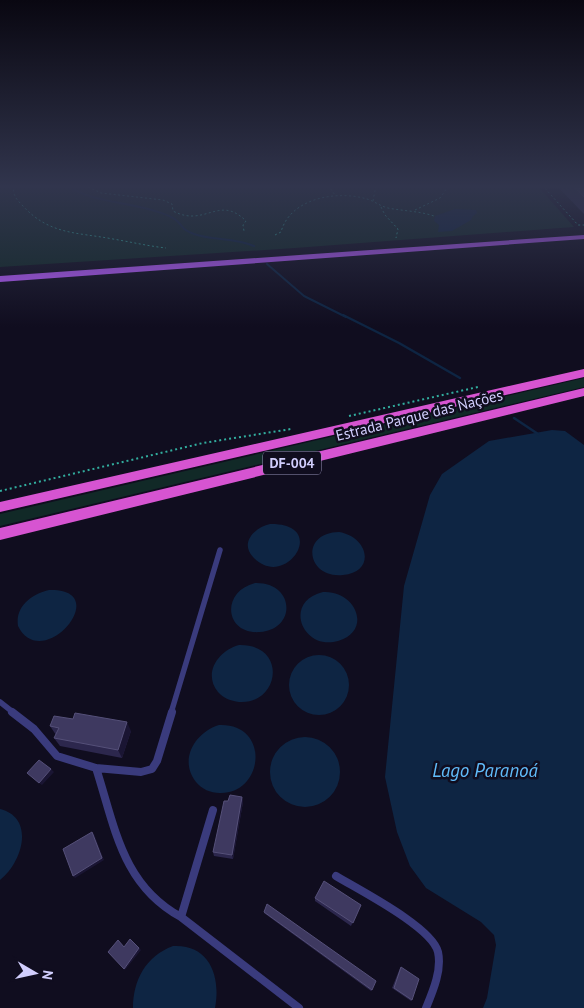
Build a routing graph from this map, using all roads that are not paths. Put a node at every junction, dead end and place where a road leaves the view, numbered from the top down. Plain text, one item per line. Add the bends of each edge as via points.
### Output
1 (565, 232) edge
2 (584, 237) edge
3 (474, 242) junction
4 (0, 271) edge
5 (0, 279) edge
6 (584, 373) edge
7 (584, 392) edge
8 (0, 507) edge
9 (0, 534) edge
10 (220, 550) dead end
11 (0, 702) edge
12 (96, 768) junction
13 (213, 810) dead end
14 (336, 876) dead end
15 (181, 917) junction
16 (299, 1008) edge
17 (426, 1008) edge

1 - 3 main road
2 - 3 main road
3 - 4 main road
3 - 5 main road
6 - 8 highway, Estrada Parque das Nações / DF-004
7 - 9 highway, Estrada Parque das Nações / DF-004
10 - 12 lane via 158,761 152,769 142,772
11 - 12 lane via 34,729 54,754
12 - 15 lane via 120,839 141,886 164,908
13 - 15 lane
14 - 17 lane via 423,930 435,945 439,962
15 - 16 lane

